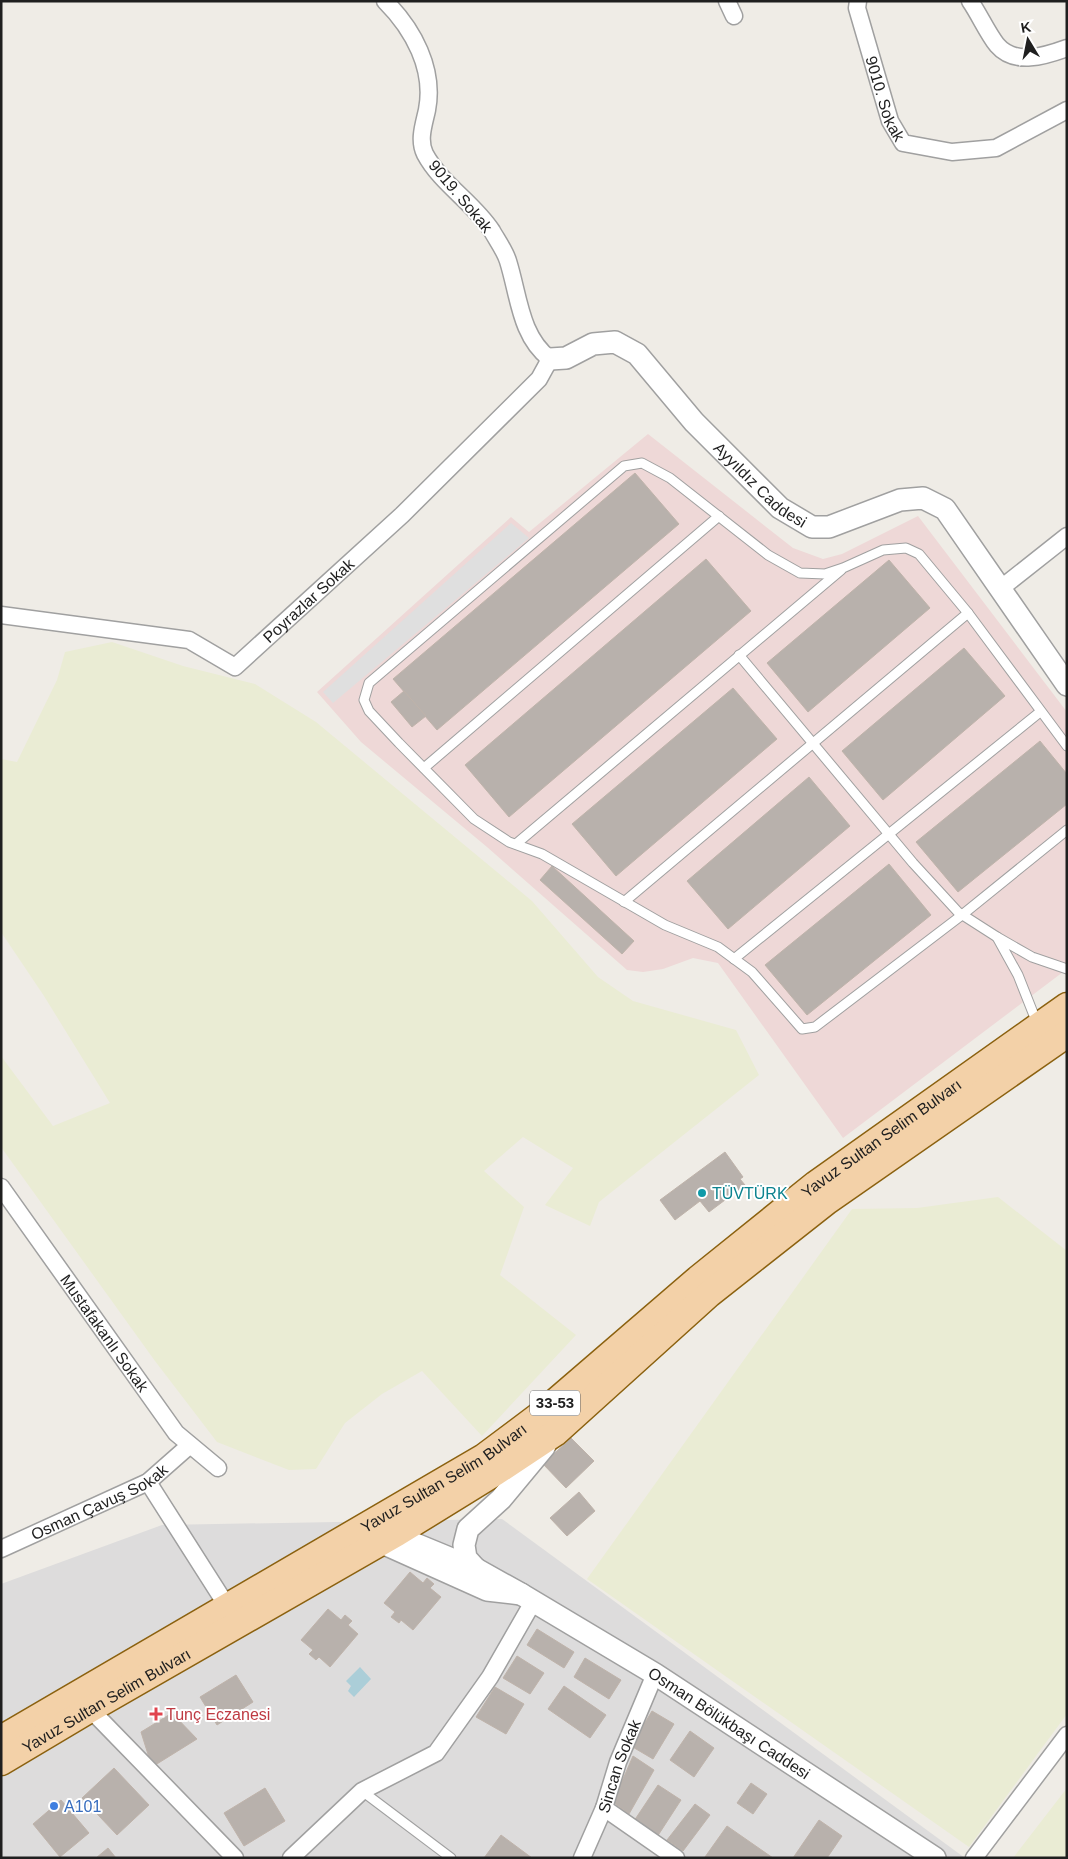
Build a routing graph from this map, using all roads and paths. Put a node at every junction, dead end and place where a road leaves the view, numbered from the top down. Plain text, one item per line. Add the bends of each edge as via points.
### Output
1 (385, 1) edge
2 (858, 1) edge
3 (970, 1) edge
4 (1067, 48) edge
5 (1067, 110) edge
6 (550, 359) junction
7 (719, 516) junction
8 (1067, 536) edge
9 (843, 568) junction
10 (1000, 589) junction
11 (968, 613) junction
12 (1, 615) edge
13 (739, 655) junction
14 (1066, 684) edge
15 (1040, 712) junction
16 (814, 743) junction
17 (1067, 746) edge
18 (424, 768) junction
19 (1067, 830) edge
20 (890, 834) junction
21 (516, 844) junction
22 (624, 902) junction
23 (962, 915) junction
24 (997, 937) junction
25 (734, 959) junction
26 (1067, 969) edge
27 (1067, 1006) edge
28 (1038, 1027) junction
29 (1067, 1034) edge
30 (1, 1187) edge
31 (555, 1433) junction
32 (190, 1444) junction
33 (218, 1468) dead end
34 (148, 1482) junction
35 (388, 1537) junction
36 (1, 1549) edge
37 (476, 1569) junction
38 (527, 1598) junction
39 (227, 1606) junction
40 (654, 1674) junction
41 (90, 1709) junction
42 (1067, 1735) edge
43 (1, 1739) edge
44 (1, 1762) edge
45 (362, 1791) junction
46 (604, 1808) junction
47 (235, 1858) edge
48 (291, 1858) edge
49 (451, 1858) edge
50 (582, 1858) edge
51 (676, 1858) edge
52 (935, 1858) edge
53 (974, 1858) edge

1 - 6 street, 9019. Sokak via 400,16 428,72 427,108 421,130 425,153 491,229 507,259 525,326 537,349
2 - 5 street, 9010. Sokak via 857,8 890,120 903,143 952,152 996,148
3 - 4 street via 997,45 1011,56 1039,58
6 - 10 street, Ayyıldız Caddesi via 566,358 593,344 616,342 637,354 694,422 780,508 812,527 829,527 900,500 922,498 945,509
6 - 12 street, Poyrazlar Sokak via 539,379 402,515 235,667 189,640
7 - 9 lane via 768,555 800,573 824,574
7 - 18 lane
7 - 18 lane via 670,478 642,463 624,466 369,683 364,700 369,711
8 - 10 street
9 - 11 lane via 883,550 906,548 919,554
9 - 13 lane
10 - 14 street, Ayyıldız Caddesi
11 - 15 lane
11 - 16 lane
13 - 16 lane
13 - 21 lane
15 - 17 lane
15 - 20 lane
16 - 20 lane
16 - 22 lane
18 - 21 lane via 474,819
19 - 23 lane
20 - 23 lane
20 - 25 lane
21 - 22 lane via 542,854
22 - 25 lane via 665,925 718,947
23 - 24 lane
23 - 25 lane via 815,1027 802,1030 752,972
24 - 26 lane via 1032,958
24 - 28 lane via 1018,975
27 - 28 main road, Yavuz Sultan Selim Bulvarı / 33-53
28 - 39 main road, Yavuz Sultan Selim Bulvarı / 33-53 via 816,1184 698,1279 540,1415 484,1457
29 - 31 main road, Yavuz Sultan Selim Bulvarı / 33-53 via 827,1200 709,1294
30 - 32 street, Mustafakanlı Sokak via 176,1433
31 - 35 main road, Yavuz Sultan Selim Bulvarı / 33-53
31 - 37 street via 500,1498 468,1528 464,1545 466,1558
32 - 33 street, Mustafakanlı Sokak
32 - 34 street, Osman Çavuş Sokak
34 - 36 street, Osman Çavuş Sokak
34 - 39 street
35 - 37 street, Osman Bölükbaşı Caddesi via 413,1543
35 - 38 street, Osman Bölükbaşı Caddesi via 487,1590
35 - 41 main road, Yavuz Sultan Selim Bulvarı / 33-53
37 - 38 street, Osman Bölükbaşı Caddesi
38 - 40 street, Osman Bölükbaşı Caddesi
38 - 45 street via 490,1677 436,1753
39 - 43 main road, Yavuz Sultan Selim Bulvarı / 33-53
40 - 46 street, Sincan Sokak via 618,1762
40 - 52 street, Osman Bölükbaşı Caddesi
41 - 44 main road, Yavuz Sultan Selim Bulvarı / 33-53
41 - 47 street
42 - 53 street
45 - 48 street
45 - 49 lane
46 - 50 street, Sincan Sokak
46 - 51 street

